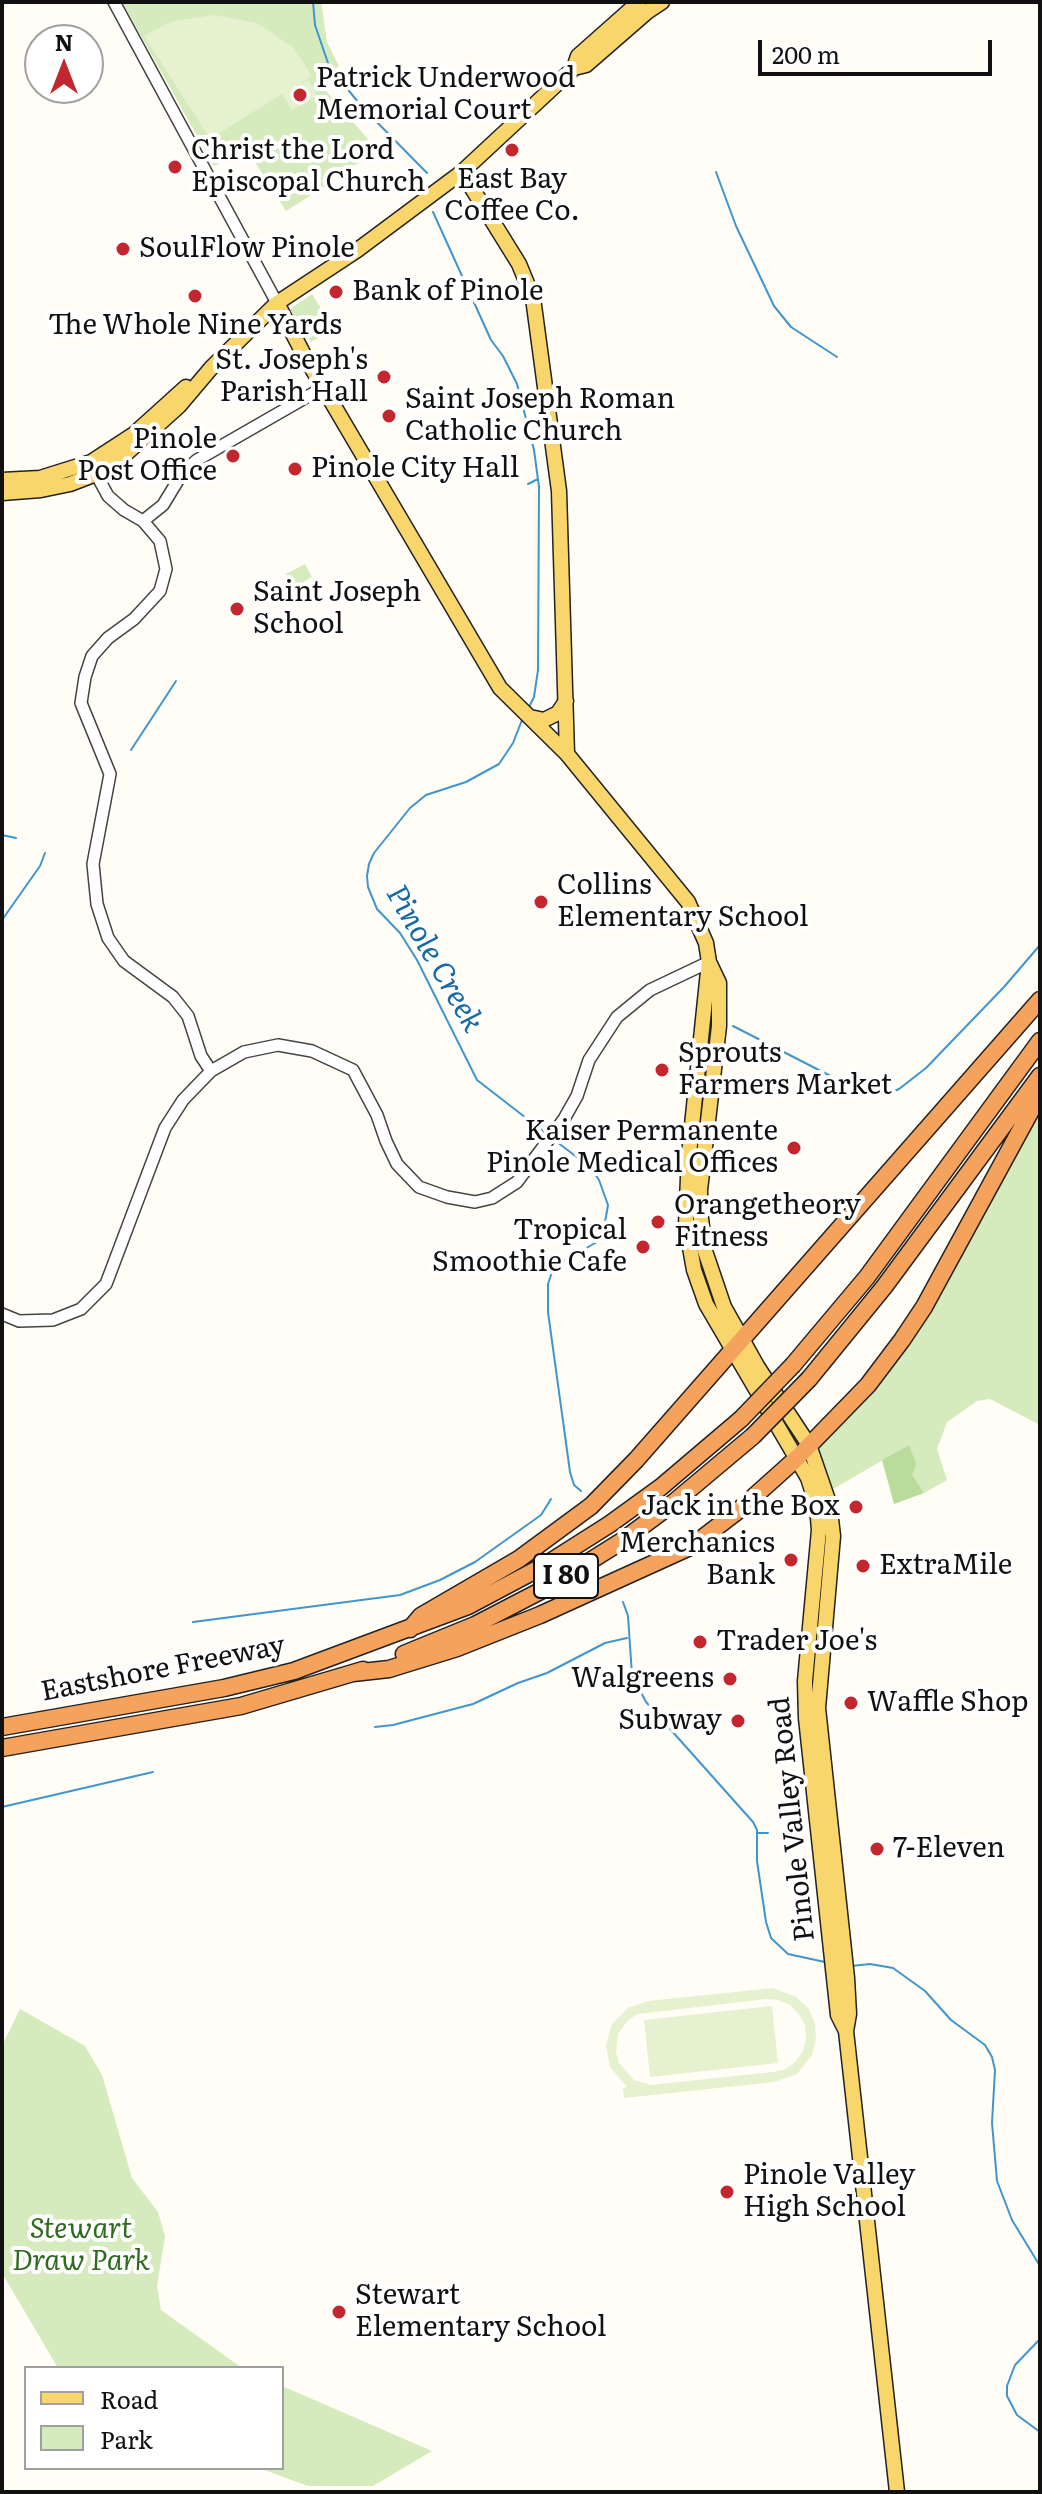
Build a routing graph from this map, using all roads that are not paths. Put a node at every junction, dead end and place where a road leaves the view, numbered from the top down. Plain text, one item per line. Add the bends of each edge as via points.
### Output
1 (114, 2) edge
2 (639, 2) edge
3 (662, 2) edge
4 (574, 68) junction
5 (462, 172) junction
6 (277, 303) junction
7 (255, 325) junction
8 (289, 329) junction
9 (324, 387) junction
10 (93, 468) junction
11 (2, 480) edge
12 (2, 493) edge
13 (143, 521) junction
14 (566, 701) junction
15 (525, 711) junction
16 (567, 754) junction
17 (709, 962) junction
18 (1040, 1000) edge
19 (1040, 1041) edge
20 (211, 1071) junction
21 (1040, 1076) edge
22 (1040, 1094) edge
23 (2, 1314) edge
24 (742, 1336) junction
25 (731, 1350) junction
26 (809, 1445) junction
27 (797, 1458) junction
28 (410, 1629) junction
29 (353, 1673) junction
30 (2, 1727) edge
31 (2, 1748) edge
32 (838, 1949) junction
33 (897, 2492) edge

1 - 6 street
2 - 4 main road via 578,56
3 - 4 main road via 586,65
4 - 5 main road
5 - 6 main road
5 - 14 main road via 519,264 533,298 559,491
6 - 7 main road
6 - 8 main road, Pinole Valley Road
7 - 8 main road
7 - 10 main road
8 - 9 main road, Pinole Valley Road
9 - 13 street via 197,460 163,505
9 - 15 main road, Pinole Valley Road via 500,688
10 - 11 main road
10 - 12 main road via 70,484
10 - 13 street via 108,496
13 - 20 street via 164,555 160,591 92,656 81,703 110,774 93,864 97,904 108,938 124,961 173,997 188,1016
14 - 15 main road via 544,720
14 - 16 main road
15 - 16 main road, Pinole Valley Road
16 - 17 main road, Pinole Valley Road via 688,902
17 - 20 street via 650,990 617,1017 589,1060 564,1119 517,1182 475,1202 419,1187 397,1164 353,1070 312,1051 278,1045 244,1052
17 - 24 main road, Pinole Valley Road via 719,983 719,1026 700,1210 713,1281
17 - 25 main road, Pinole Valley Road via 686,1225 702,1293
18 - 24 highway
19 - 28 highway, Eastshore Freeway / I 80, bridge via 876,1266 741,1419 661,1487 585,1540 468,1606
20 - 23 street via 165,1128 106,1284 81,1309 53,1320 19,1321
21 - 29 highway, Eastshore Freeway / I 80, bridge via 884,1287 809,1379 753,1436 647,1523 550,1586 475,1625
22 - 26 highway via 924,1307 868,1385
24 - 25 highway
24 - 26 main road, Pinole Valley Road
25 - 27 main road, Pinole Valley Road
25 - 28 highway via 591,1506 519,1559 421,1616
26 - 27 highway
26 - 32 main road, Pinole Valley Road via 833,1533 818,1708
27 - 29 highway via 692,1546 457,1648 389,1669
27 - 32 main road, Pinole Valley Road via 812,1489 819,1530 806,1718
28 - 30 highway, Eastshore Freeway / I 80 via 294,1671 224,1688
29 - 31 highway, Eastshore Freeway / I 80 via 241,1706
32 - 33 main road, Pinole Valley Road

